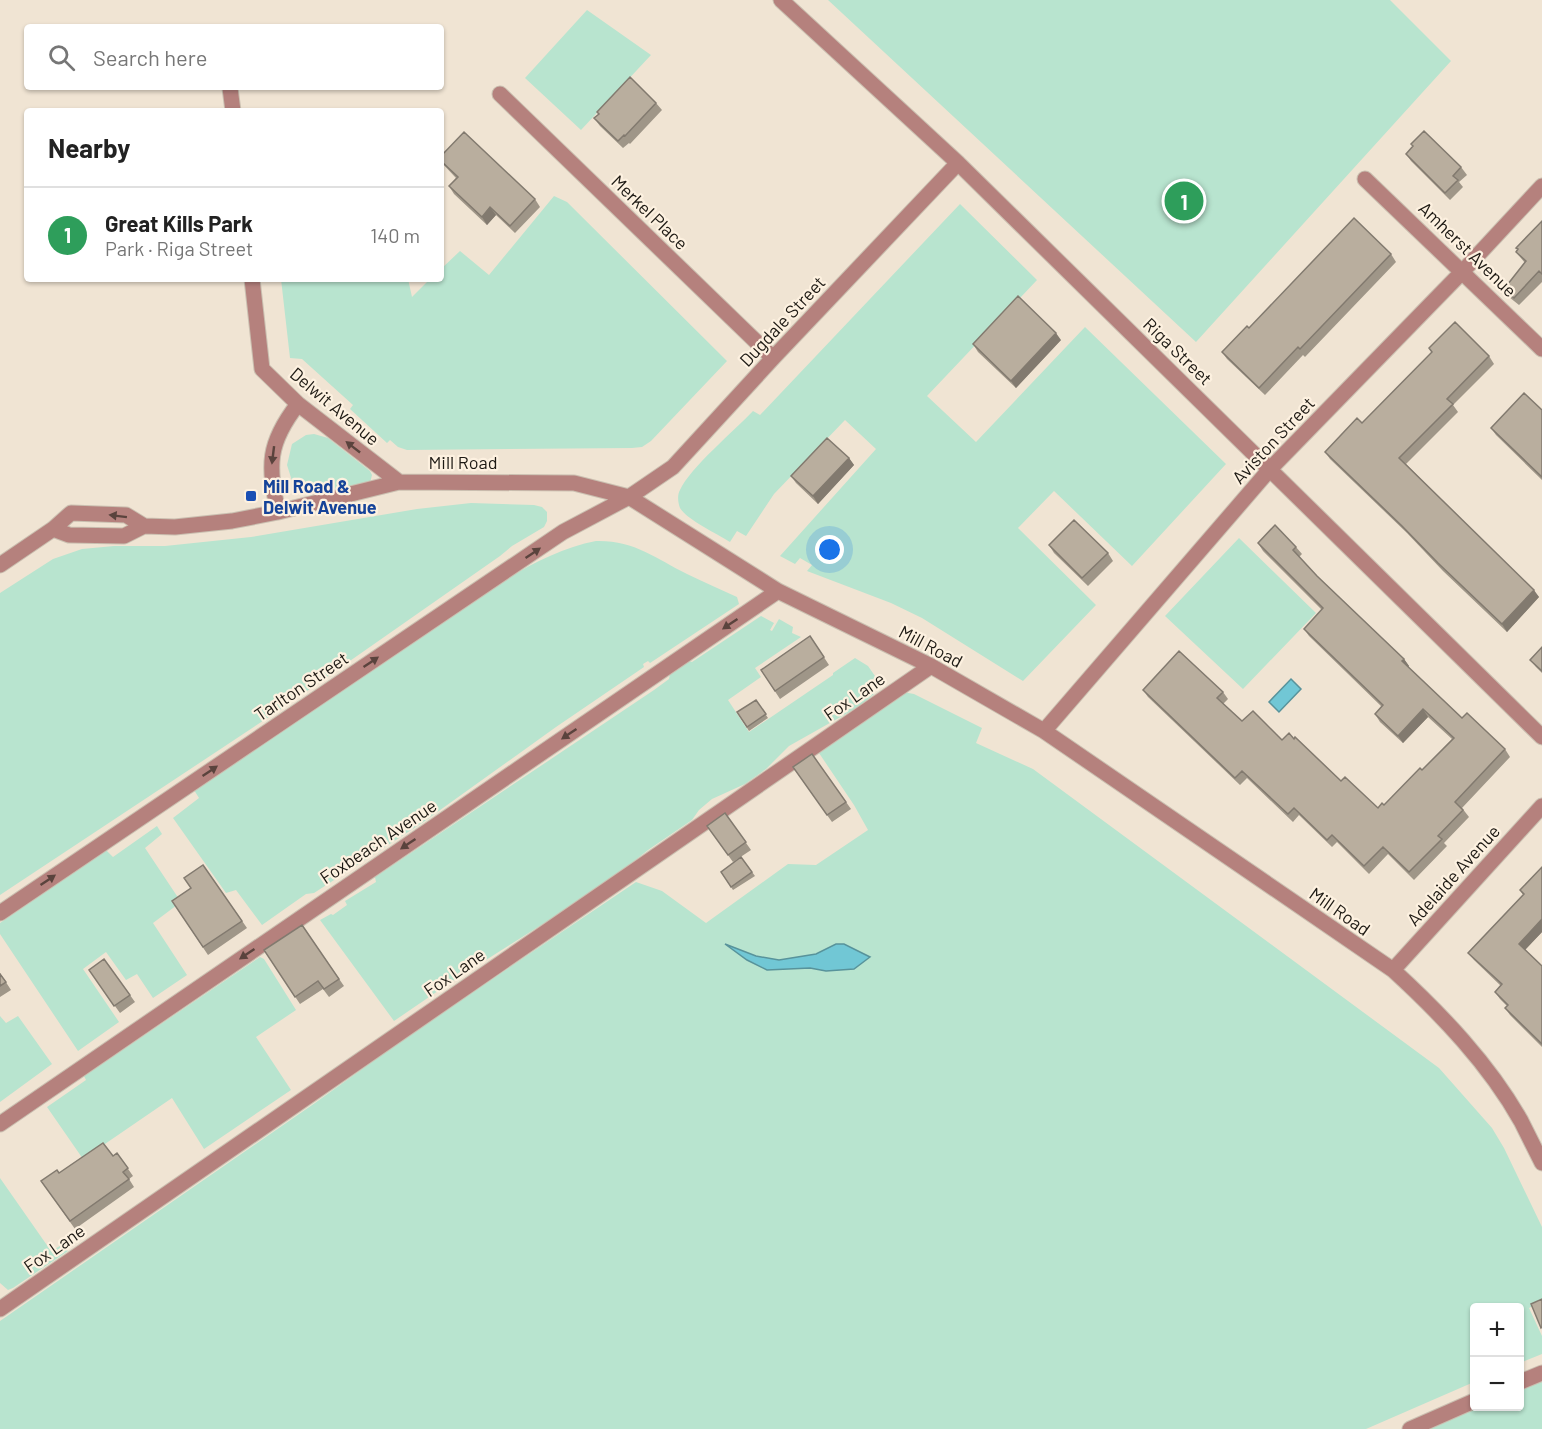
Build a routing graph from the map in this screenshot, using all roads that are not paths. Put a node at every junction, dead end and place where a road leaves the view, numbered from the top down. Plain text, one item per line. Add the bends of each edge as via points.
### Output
1 (781, 0) edge
2 (230, 90) edge
3 (500, 94) dead end
4 (232, 108) edge
5 (958, 163) junction
6 (1365, 179) dead end
7 (1542, 186) edge
8 (1463, 271) junction
9 (252, 282) edge
10 (1542, 348) edge
11 (773, 358) junction
12 (298, 404) junction
13 (1270, 468) junction
14 (399, 482) junction
15 (629, 497) junction
16 (279, 512) junction
17 (144, 526) junction
18 (53, 530) junction
19 (0, 565) edge
20 (778, 591) junction
21 (931, 666) junction
22 (1044, 730) junction
23 (1542, 737) edge
24 (1542, 806) edge
25 (0, 913) edge
26 (1393, 970) junction
27 (0, 1124) edge
28 (1542, 1162) edge
29 (2, 1304) edge
30 (1542, 1373) edge
31 (1524, 1380) edge
32 (1470, 1403) edge
33 (1410, 1429) edge

1 - 5 street, Riga Street
2 - 4 street
3 - 11 street, Merkel Place
5 - 11 street, Dugdale Street
5 - 13 street, Riga Street
6 - 8 street, Amherst Avenue
7 - 8 street, Aviston Street
8 - 10 street, Amherst Avenue
8 - 13 street, Aviston Street
9 - 12 street, Delwit Avenue via 262,369
11 - 15 street, Dugdale Street via 673,467
14 -> 12 street, Delwit Avenue
12 -> 16 street via 282,424 273,449 271,480
13 - 22 street, Aviston Street
13 - 23 street, Riga Street
14 - 15 street, Mill Road via 574,483
14 - 16 street, Mill Road
15 - 20 street, Mill Road
25 -> 15 street, Tarlton Street via 563,532
16 - 17 street, Mill Road via 187,526
17 - 18 street via 124,536 69,535
17 -> 18 street via 126,515 70,513
18 - 19 street
20 - 21 street, Mill Road
20 -> 27 street, Foxbeach Avenue
21 - 22 street, Mill Road
21 - 29 street, Fox Lane
22 - 26 street, Mill Road
24 - 26 street, Adelaide Avenue
26 - 28 street, Mill Road via 1430,1005 1491,1075
30 - 31 street
32 - 33 street

